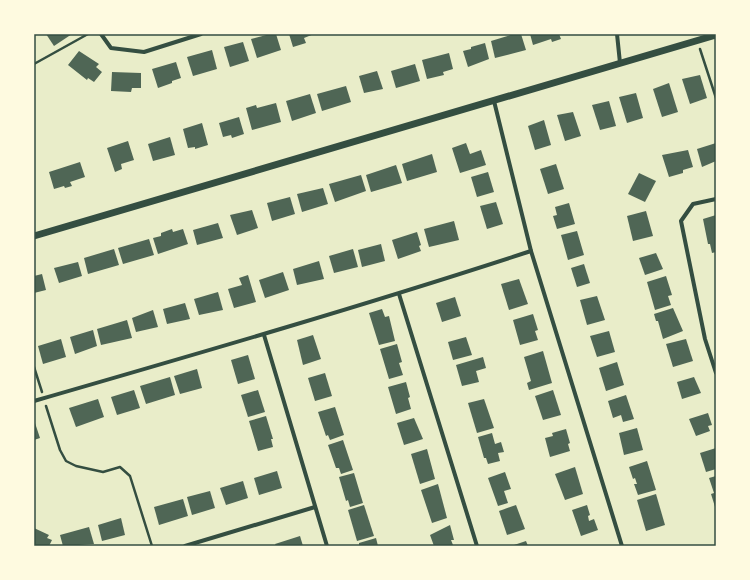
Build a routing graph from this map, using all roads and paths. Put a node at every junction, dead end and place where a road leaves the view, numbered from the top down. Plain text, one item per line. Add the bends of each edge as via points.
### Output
1 (88, 34) edge
2 (101, 34) edge
3 (201, 34) edge
4 (617, 34) edge
5 (716, 35) edge
6 (697, 41) junction
7 (34, 64) edge
8 (620, 64) junction
9 (716, 98) edge
10 (494, 101) junction
11 (716, 199) edge
12 (34, 236) edge
13 (531, 251) junction
14 (399, 294) junction
15 (264, 335) junction
16 (34, 367) edge
17 (716, 373) edge
18 (44, 398) junction
19 (34, 401) edge
20 (315, 507) junction
21 (152, 546) edge
22 (185, 546) edge
23 (327, 546) edge
24 (477, 546) edge
25 (622, 546) edge

1 - 7 path
2 - 3 street via 111,48 144,52
4 - 8 street
5 - 6 street
6 - 8 street
6 - 9 path
8 - 10 street
10 - 12 street
10 - 13 street
11 - 17 street via 693,204 681,221 705,339
13 - 14 street
13 - 25 street
14 - 15 street
14 - 24 street
15 - 18 street
15 - 20 street
16 - 18 path
18 - 19 street
18 - 21 path via 60,450 66,461 103,472 120,467 130,476
20 - 22 street
20 - 23 street

